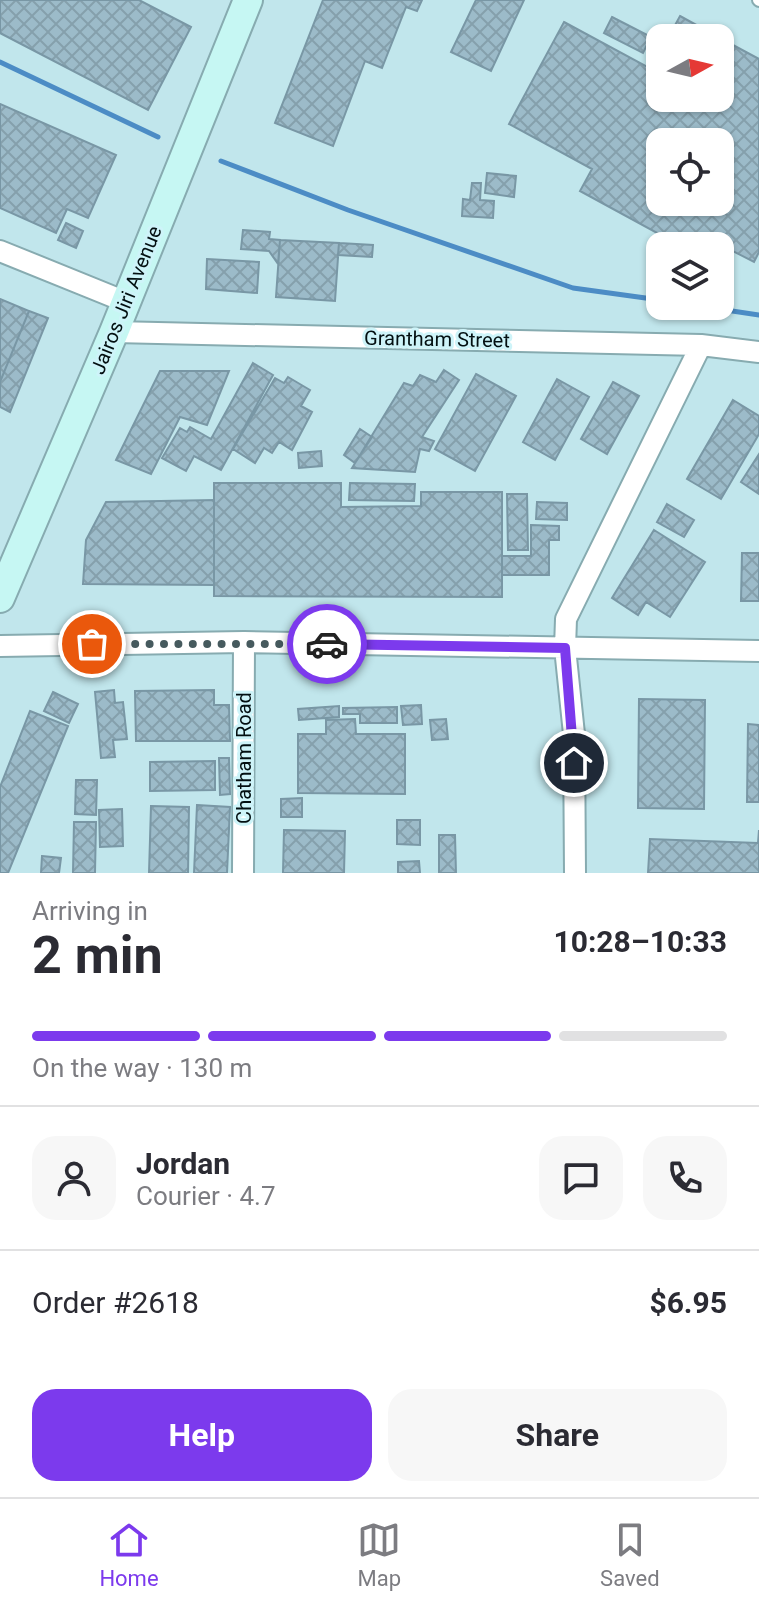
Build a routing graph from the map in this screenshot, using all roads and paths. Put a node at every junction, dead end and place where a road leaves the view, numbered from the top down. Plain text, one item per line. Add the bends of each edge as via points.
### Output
1 (248, 0) edge
2 (0, 251) edge
3 (126, 302) junction
4 (114, 332) junction
5 (701, 345) junction
6 (759, 352) edge
7 (7, 562) edge
8 (0, 598) edge
9 (244, 642) junction
10 (0, 646) edge
11 (565, 648) junction
12 (759, 651) edge
13 (243, 873) edge
14 (575, 873) edge

1 - 3 main road, Jairos Jiri Avenue
2 - 3 street
3 - 4 main road, Jairos Jiri Avenue
4 - 5 street, Grantham Street
4 - 7 main road, Jairos Jiri Avenue
5 - 6 street, Grantham Street
5 - 11 street via 577,590 566,619
7 - 8 main road, Jairos Jiri Avenue
9 - 10 street
9 - 11 street
9 - 13 street, Chatham Road
11 - 12 street
11 - 14 street via 574,734

